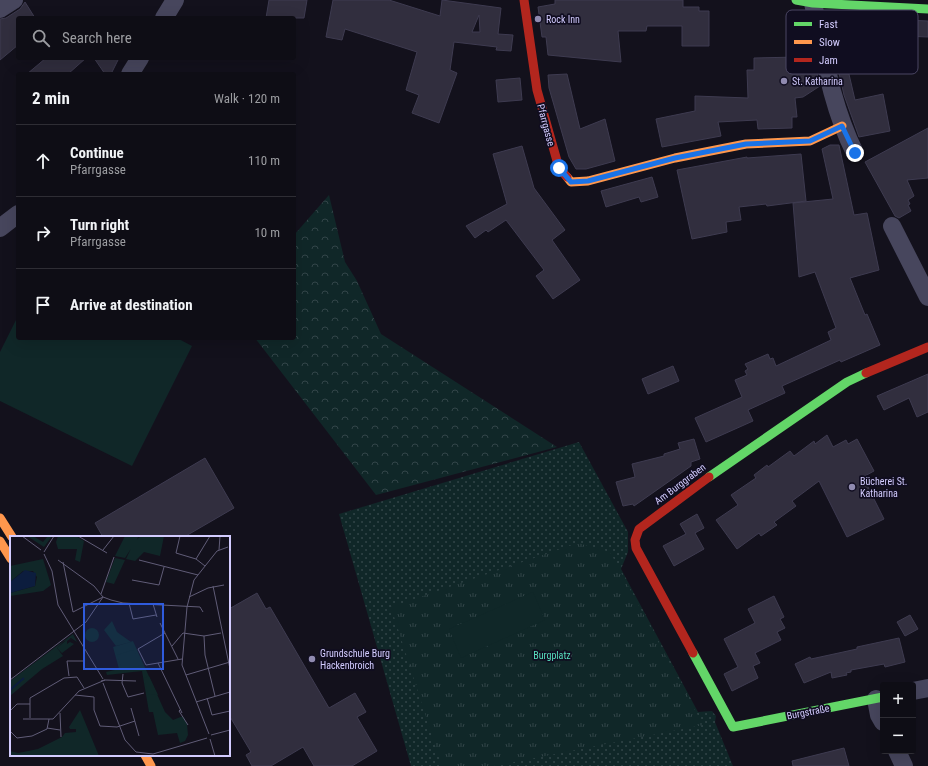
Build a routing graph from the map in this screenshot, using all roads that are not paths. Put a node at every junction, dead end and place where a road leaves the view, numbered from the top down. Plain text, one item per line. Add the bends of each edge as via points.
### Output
1 (14, 0) edge
2 (175, 0) edge
3 (524, 0) edge
4 (805, 1) edge
5 (0, 9) edge
6 (928, 9) edge
7 (165, 16) edge
8 (139, 60) edge
9 (131, 72) edge
10 (827, 74) edge
11 (842, 126) junction
12 (855, 153) dead end
13 (16, 216) edge
14 (892, 226) dead end
15 (0, 228) edge
16 (928, 297) edge
17 (928, 347) edge
18 (0, 518) edge
19 (11, 536) edge
20 (0, 541) edge
21 (10, 557) edge
22 (928, 688) edge
23 (916, 690) edge
24 (880, 698) edge
25 (880, 717) edge
26 (733, 727) joint
27 (898, 754) edge
28 (146, 756) edge
29 (151, 766) edge
30 (904, 766) edge

1 - 5 street
2 - 7 street
3 - 11 street, Pfarrgasse via 537,90 559,168 571,182 588,181 675,158 746,144 810,141
4 - 6 street
8 - 9 street
10 - 11 street
11 - 12 street
13 - 15 street
14 - 16 street
17 - 26 street, Am Burggraben via 848,382 701,482 639,529 635,540 636,548
18 - 19 street
20 - 21 street
22 - 23 street
24 - 25 street
24 - 26 street, Burgstraße
27 - 30 street
28 - 29 street

